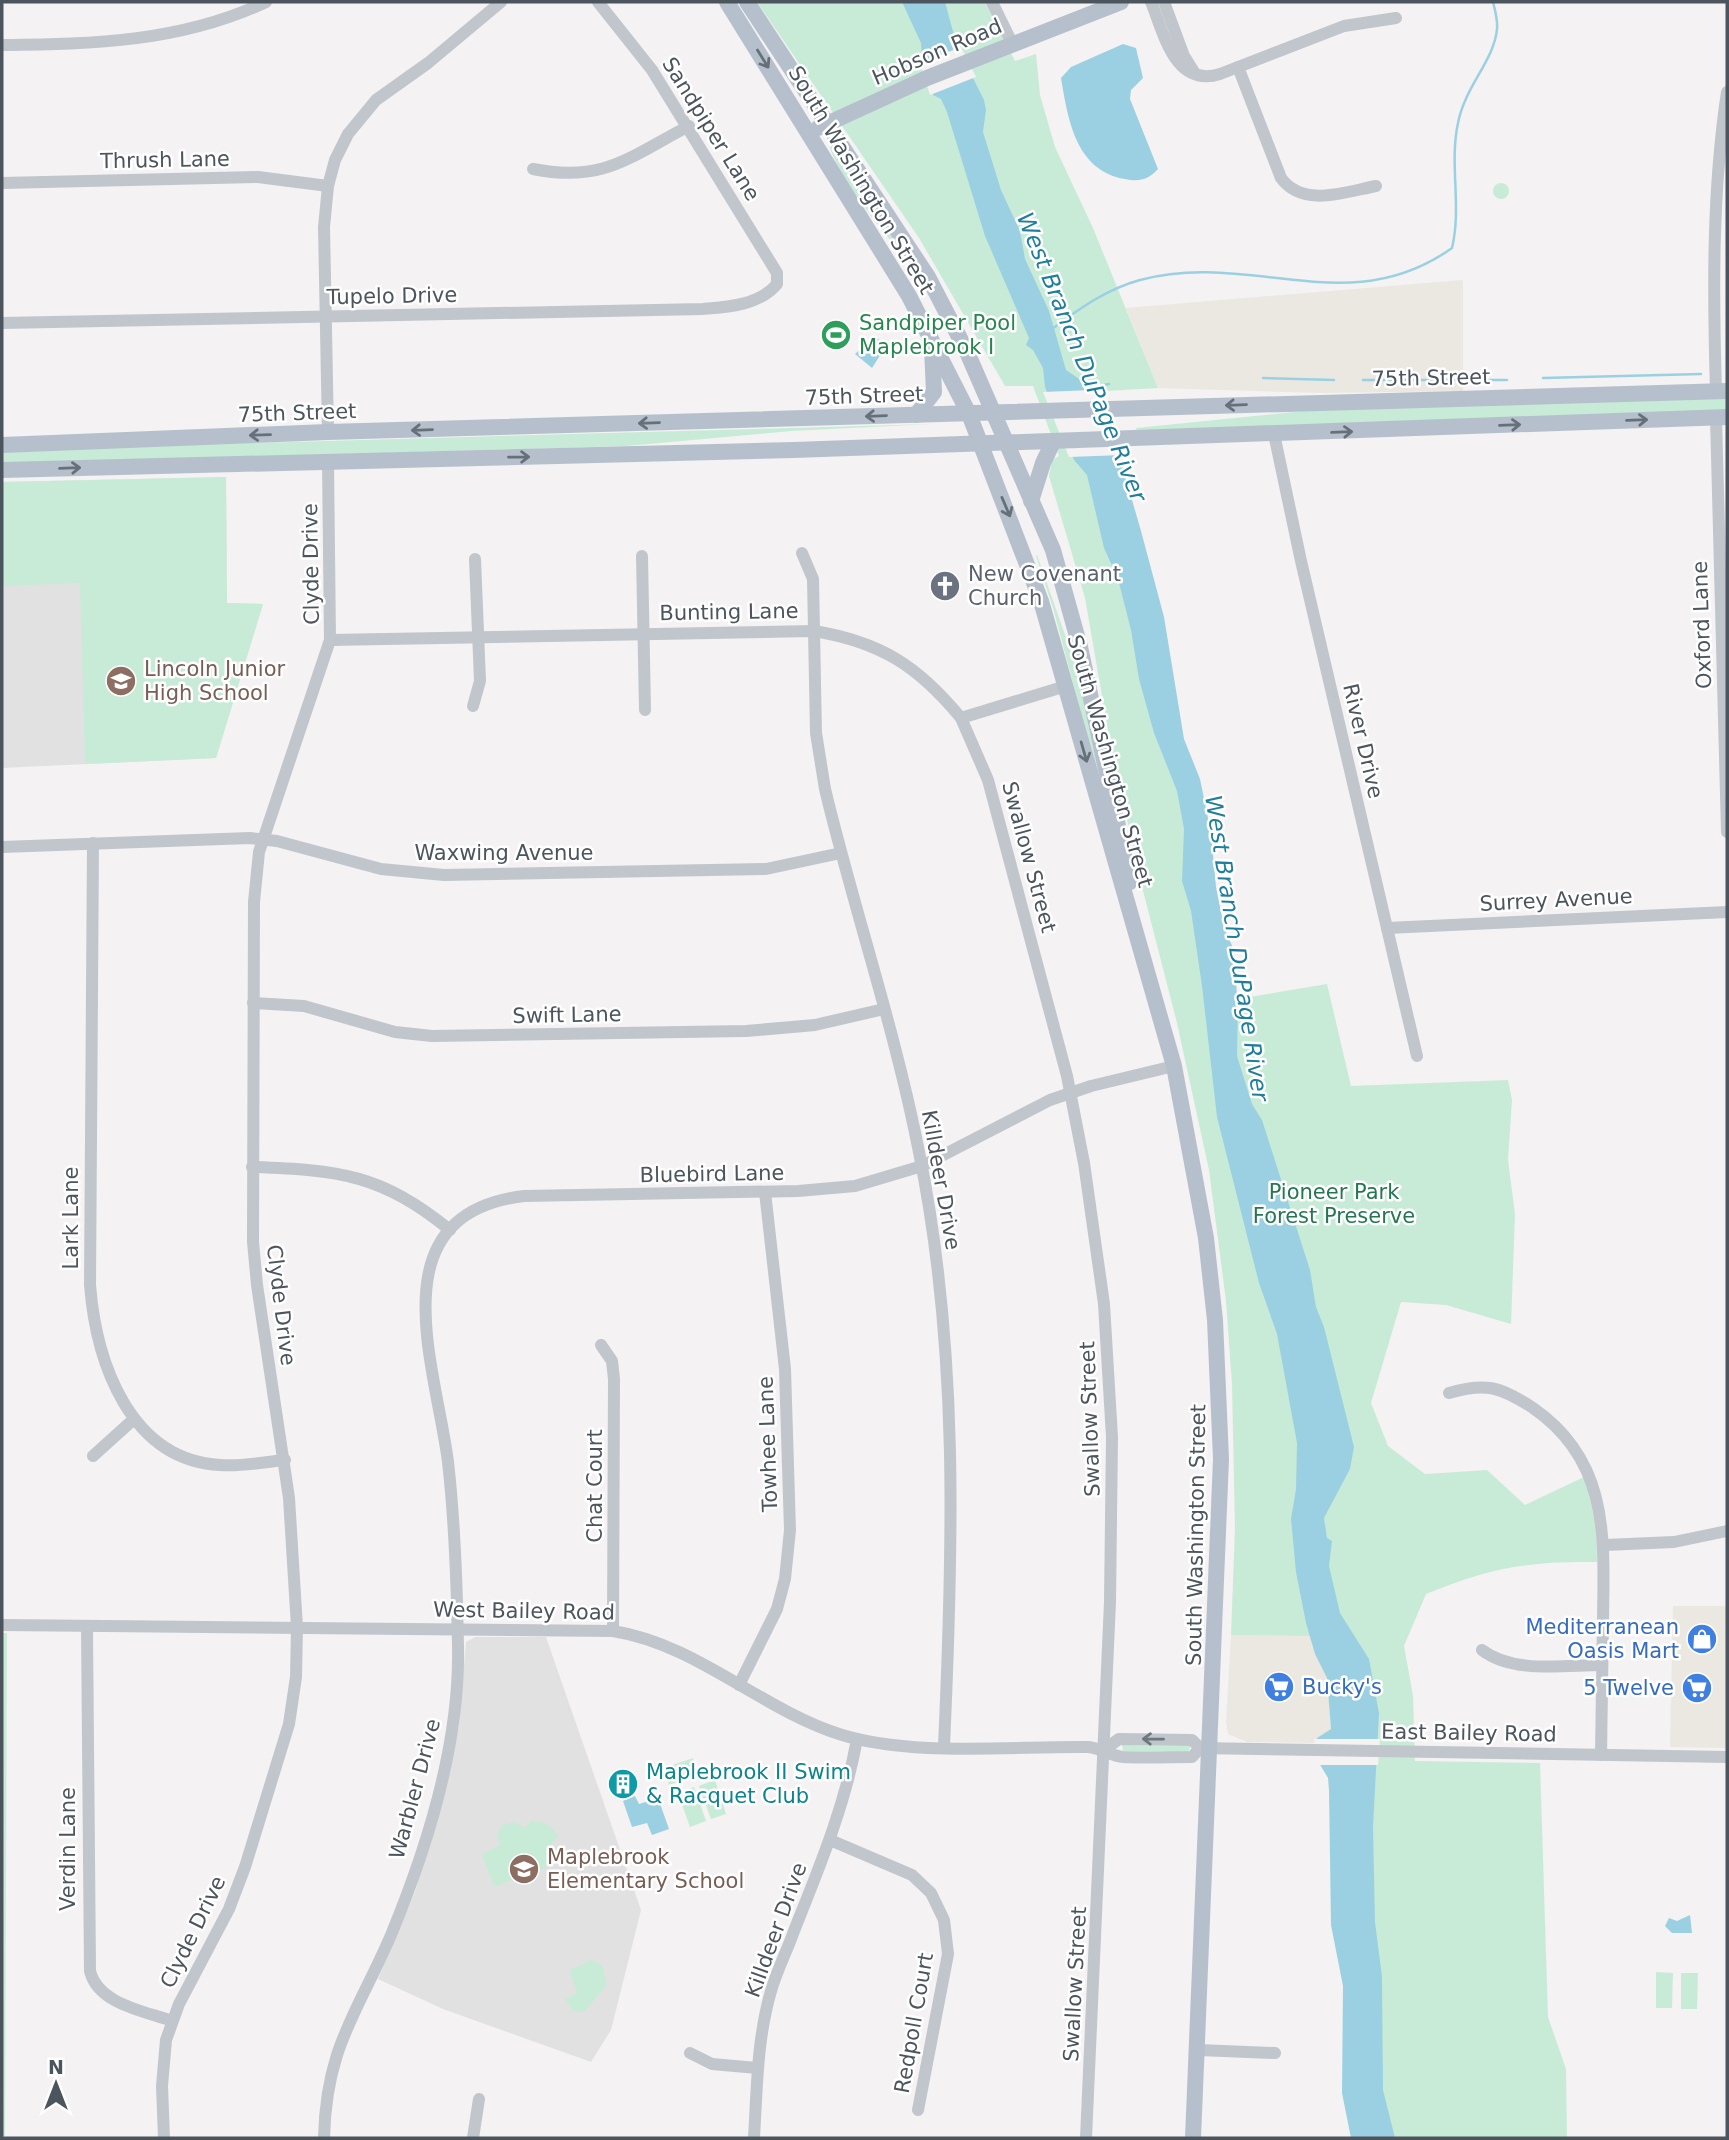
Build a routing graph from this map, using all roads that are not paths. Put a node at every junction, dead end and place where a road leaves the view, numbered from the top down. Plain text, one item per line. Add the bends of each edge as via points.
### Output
1 (266, 2) edge
2 (501, 2) edge
3 (598, 2) edge
4 (727, 2) edge
5 (747, 2) edge
6 (992, 2) edge
7 (1121, 2) edge
8 (1151, 2) edge
9 (1164, 2) edge
10 (1396, 18) dead end
11 (1012, 43) junction
12 (2, 45) edge
13 (1238, 66) junction
14 (1197, 75) junction
15 (1727, 92) edge
16 (826, 124) junction
17 (688, 126) junction
18 (810, 132) junction
19 (533, 169) dead end
20 (2, 183) edge
21 (328, 186) junction
22 (1376, 186) dead end
23 (777, 285) joint
24 (326, 317) junction
25 (2, 323) edge
26 (931, 340) junction
27 (1721, 391) edge
28 (995, 413) junction
29 (969, 414) junction
30 (916, 415) junction
31 (1722, 417) edge
32 (328, 432) junction
33 (1274, 434) junction
34 (1053, 442) junction
35 (1007, 443) junction
36 (980, 444) junction
37 (2, 445) edge
38 (328, 462) junction
39 (2, 470) edge
40 (1031, 501) junction
41 (802, 553) dead end
42 (642, 556) dead end
43 (475, 559) dead end
44 (814, 631) junction
45 (644, 633) junction
46 (478, 636) junction
47 (330, 640) junction
48 (1066, 686) junction
49 (474, 706) dead end
50 (645, 710) dead end
51 (961, 718) junction
52 (1727, 832) edge
53 (264, 839) junction
54 (93, 843) junction
55 (2, 847) edge
56 (841, 853) junction
57 (1727, 912) edge
58 (1387, 928) junction
59 (1141, 940) junction
60 (253, 1003) junction
61 (884, 1009) junction
62 (1417, 1056) dead end
63 (1174, 1066) junction
64 (1071, 1093) junction
65 (922, 1166) junction
66 (252, 1167) junction
67 (765, 1192) junction
68 (450, 1230) junction
69 (601, 1345) dead end
70 (1448, 1393) dead end
71 (134, 1419) junction
72 (93, 1456) dead end
73 (285, 1460) junction
74 (1727, 1531) edge
75 (1605, 1545) junction
76 (2, 1625) edge
77 (88, 1627) junction
78 (297, 1627) junction
79 (458, 1628) junction
80 (613, 1631) junction
81 (1482, 1650) dead end
82 (1602, 1665) junction
83 (738, 1685) junction
84 (857, 1739) junction
85 (944, 1746) junction
86 (1105, 1749) junction
87 (1206, 1749) junction
88 (1601, 1755) junction
89 (1727, 1757) edge
90 (830, 1840) junction
91 (172, 2021) junction
92 (1198, 2050) junction
93 (690, 2053) dead end
94 (1275, 2053) dead end
95 (757, 2067) junction
96 (480, 2099) dead end
97 (918, 2110) dead end
98 (164, 2138) edge
99 (324, 2138) edge
100 (473, 2138) edge
101 (754, 2138) edge
102 (1086, 2138) edge
103 (1193, 2138) edge

1 - 12 street via 237,15 152,38
2 - 21 street via 365,112 341,147
3 - 17 street, Sandpiper Lane via 638,50
4 -> 18 main road, South Washington Street
5 - 16 main road, South Washington Street
6 - 11 street
7 - 11 main road, Hobson Road
8 - 14 street via 1174,59
9 - 14 street
10 - 13 street via 1344,26
11 - 16 main road, Hobson Road
13 - 14 street via 1211,76
13 - 22 street via 1281,178 1289,188 1316,196
15 - 27 street via 1715,239
16 - 18 main road, Hobson Road
16 - 28 main road, South Washington Street via 928,277
17 - 19 street via 602,170 563,175
17 - 23 street, Sandpiper Lane via 778,273
18 - 26 main road, South Washington Street
20 - 21 street, Thrush Lane via 258,177
21 - 24 street
23 - 24 street, Tupelo Drive via 746,303 703,309
24 - 25 street, Tupelo Drive
24 - 32 street
26 - 29 main road, South Washington Street
26 - 30 main road via 934,391
27 -> 28 main road, 75th Street
28 - 29 main road, 75th Street
28 - 35 main road, South Washington Street
29 - 30 main road, 75th Street
29 - 36 main road, South Washington Street
30 -> 32 main road, 75th Street
33 -> 31 main road
31 - 52 street, Oxford Lane
32 -> 37 main road, 75th Street
33 - 34 main road
33 - 58 street, River Drive
34 - 35 main road
34 - 40 main road
35 - 36 main road
35 - 40 main road, South Washington Street
38 -> 36 main road
36 -> 48 main road, South Washington Street via 1021,544
39 -> 38 main road
38 - 47 street, Clyde Drive
40 - 59 main road, South Washington Street via 1071,608
41 - 44 street, Bunting Lane via 813,579
42 - 45 street, Bunting Lane
43 - 46 street
44 - 45 street, Bunting Lane
44 - 51 street, Bunting Lane via 856,640 892,655 922,675
44 - 56 street, Killdeer Drive via 817,746
45 - 46 street, Bunting Lane
45 - 50 street, Bunting Lane
46 - 47 street, Bunting Lane
46 - 49 street via 480,681
47 - 53 street, Clyde Drive
48 - 51 street
48 -> 59 main road, South Washington Street
51 - 64 street, Swallow Street via 988,780
53 - 54 street, Waxwing Avenue
53 - 56 street, Waxwing Avenue via 381,869 444,875 766,869
53 - 60 street, Clyde Drive via 255,877
54 - 55 street, Waxwing Avenue
54 - 71 street, Lark Lane via 91,1294 106,1362
56 - 61 street, Killdeer Drive
57 - 58 street, Surrey Avenue
58 - 62 street, River Drive
59 - 63 main road, South Washington Street
60 - 61 street, Swift Lane via 304,1006 395,1032 432,1037 746,1031 815,1025
60 - 66 street, Clyde Drive
61 - 65 street, Killdeer Drive
63 - 64 street, Bluebird Lane
63 - 87 main road, South Washington Street via 1206,1238 1219,1390 1221,1520
64 - 65 street, Bluebird Lane
64 - 86 street, Swallow Street via 1095,1231 1110,1383 1113,1497
65 - 67 street, Bluebird Lane via 855,1186
65 - 85 street, Killdeer Drive via 941,1301 950,1417
66 - 68 street via 330,1170 367,1180 405,1198
66 - 73 street, Clyde Drive via 257,1286
67 - 68 street, Bluebird Lane via 524,1196 483,1206
67 - 83 street, Towhee Lane via 785,1369 790,1530 777,1609
68 - 79 street, Warbler Drive via 430,1264 423,1303 449,1469
69 - 80 street, Chat Court via 612,1362 614,1379
70 - 75 street via 1488,1386 1520,1400 1548,1420 1577,1453 1591,1480
71 - 72 street
71 - 73 street, Lark Lane via 164,1447 194,1460 218,1465
73 - 78 street, Clyde Drive
74 - 75 street via 1674,1542
75 - 82 street
76 - 77 street, West Bailey Road
77 - 78 street, West Bailey Road
77 - 91 street, Verdin Lane via 90,1971 95,1984 111,1997
78 - 79 street, West Bailey Road
78 - 91 street, Clyde Drive via 289,1724 249,1854 229,1909
79 - 80 street, West Bailey Road
79 - 99 street, Warbler Drive via 457,1688 441,1782 392,1932 334,2056
80 - 83 street, West Bailey Road via 657,1643
81 - 82 street via 1512,1664
82 - 88 street
83 - 84 street, West Bailey Road via 812,1723
84 - 85 street, West Bailey Road
84 - 90 street, Killdeer Drive
85 - 86 street, West Bailey Road
86 - 87 street, West Bailey Road via 1119,1756 1192,1757
86 - 102 street, Swallow Street
87 - 88 street, East Bailey Road
87 - 92 main road, South Washington Street
88 - 89 street, East Bailey Road
90 - 95 street, Killdeer Drive via 772,1987
90 - 97 street, Redpoll Court via 912,1875 931,1893 944,1920 948,1954
91 - 98 street, Clyde Drive via 163,2064
92 - 94 street
92 - 103 main road, South Washington Street
93 - 95 street via 712,2064
95 - 101 street, Killdeer Drive
96 - 100 street

